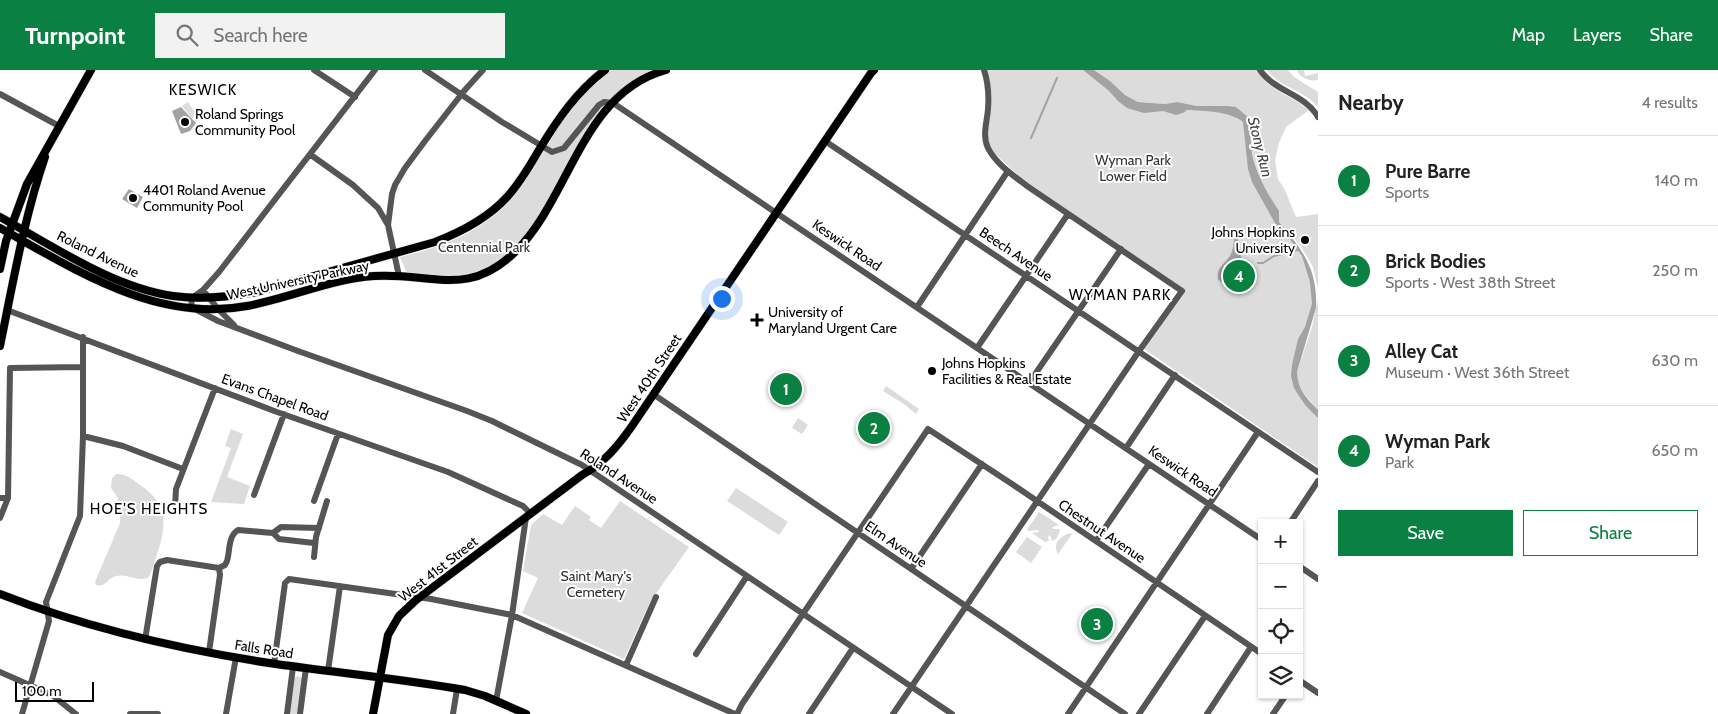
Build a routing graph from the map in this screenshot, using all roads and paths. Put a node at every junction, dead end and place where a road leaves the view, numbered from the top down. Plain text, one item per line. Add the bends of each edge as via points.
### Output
1 (91, 70) edge
2 (314, 70) edge
3 (375, 70) edge
4 (425, 70) edge
5 (483, 70) edge
6 (605, 70) edge
7 (666, 70) edge
8 (984, 70) edge
9 (1260, 70) edge
10 (872, 71) edge
11 (0, 94) edge
12 (461, 94) junction
13 (355, 97) junction
14 (613, 103) junction
15 (1318, 117) edge
16 (59, 126) junction
17 (52, 139) junction
18 (825, 140) junction
19 (541, 147) junction
20 (310, 155) junction
21 (1008, 171) junction
22 (390, 205) junction
23 (378, 208) junction
24 (776, 212) junction
25 (1068, 214) junction
26 (0, 217) edge
27 (12, 223) junction
28 (388, 224) junction
29 (0, 227) edge
30 (24, 230) junction
31 (9, 232) junction
32 (965, 235) junction
33 (22, 240) junction
34 (1121, 249) junction
35 (395, 254) junction
36 (0, 268) edge
37 (399, 276) junction
38 (1026, 276) junction
39 (203, 290) junction
40 (209, 297) junction
41 (192, 298) junction
42 (917, 307) junction
43 (193, 308) junction
44 (218, 309) junction
45 (7, 310) junction
46 (1078, 310) junction
47 (236, 327) junction
48 (83, 337) junction
49 (0, 346) edge
50 (978, 348) junction
51 (1139, 351) junction
52 (82, 367) junction
53 (1175, 375) junction
54 (1029, 383) junction
55 (215, 388) junction
56 (653, 394) junction
57 (284, 414) junction
58 (1090, 423) junction
59 (1258, 432) junction
60 (338, 434) junction
61 (83, 436) junction
62 (1126, 448) junction
63 (982, 464) junction
64 (1149, 464) junction
65 (183, 469) junction
66 (590, 471) junction
67 (1318, 472) edge
68 (1318, 482) edge
69 (254, 495) dead end
70 (0, 498) edge
71 (8, 498) junction
72 (314, 501) dead end
73 (327, 501) dead end
74 (1037, 501) junction
75 (1210, 504) junction
76 (175, 507) dead end
77 (528, 516) junction
78 (0, 518) edge
79 (1293, 519) edge
80 (319, 528) junction
81 (273, 533) junction
82 (858, 533) junction
83 (1258, 537) edge
84 (1096, 542) junction
85 (314, 543) junction
86 (314, 557) dead end
87 (219, 568) junction
88 (911, 569) junction
89 (1303, 569) edge
90 (747, 576) junction
91 (1318, 579) edge
92 (1157, 583) junction
93 (340, 586) junction
94 (0, 594) edge
95 (656, 597) dead end
96 (419, 598) junction
97 (966, 606) junction
98 (48, 612) junction
99 (803, 614) junction
100 (512, 615) junction
101 (1205, 616) junction
102 (145, 640) junction
103 (853, 648) junction
104 (1252, 648) junction
105 (209, 652) junction
106 (1258, 652) edge
107 (696, 654) dead end
108 (236, 657) junction
109 (274, 664) junction
110 (626, 665) junction
111 (293, 666) junction
112 (306, 668) junction
113 (328, 671) junction
114 (0, 672) edge
115 (380, 678) junction
116 (1303, 683) edge
117 (30, 685) junction
118 (912, 687) junction
119 (1086, 687) junction
120 (457, 689) junction
121 (1318, 693) edge
122 (1283, 699) edge
123 (496, 701) junction
124 (22, 714) edge
125 (76, 714) edge
126 (130, 714) edge
127 (158, 714) edge
128 (226, 714) edge
129 (287, 714) edge
130 (300, 714) edge
131 (373, 714) edge
132 (453, 714) edge
133 (526, 714) edge
134 (736, 714) edge
135 (809, 714) edge
136 (893, 714) edge
137 (952, 714) edge
138 (1068, 714) edge
139 (1125, 714) edge
140 (1139, 714) edge
141 (1207, 714) edge
142 (1274, 714) edge

1 - 16 main road
2 - 13 street
3 - 13 street
4 - 12 street
5 - 12 street
6 - 19 main road, West University Parkway via 568,106
7 - 14 main road, West University Parkway via 635,85
8 - 21 street via 988,85 985,139 992,154
9 - 15 street via 1273,84 1307,104
10 - 18 main road, West 40th Street
11 - 16 street
12 - 19 street
12 - 22 street via 398,178
13 - 20 street
14 - 19 street via 599,104 560,150 552,152
14 - 24 street, Keswick Road
14 - 37 main road, West University Parkway via 592,129 539,222 507,259 486,273 467,279 445,281
16 - 17 main road
17 - 27 main road via 27,184
17 - 30 main road via 36,182
18 - 24 main road, West 40th Street
18 - 32 street, Beech Avenue
19 - 35 main road, West University Parkway via 506,199 490,212 448,237
20 - 23 street via 353,185
20 - 39 street
21 - 25 street
21 - 32 street
22 - 23 street
22 - 28 street
23 - 28 street
24 - 42 street, Keswick Road
24 - 56 main road, West 40th Street
25 - 34 street
25 - 38 street
26 - 27 main road, Roland Avenue
27 - 29 street
27 - 30 main road, Roland Avenue
27 - 31 main road
28 - 35 street
29 - 31 main road, Roland Avenue
30 - 33 main road
30 - 41 main road, Roland Avenue via 122,282 149,291
31 - 33 main road, Roland Avenue
31 - 36 main road
32 - 38 street, Beech Avenue
32 - 42 street
33 - 43 main road, Roland Avenue via 117,289 153,301
33 - 45 main road
34 - 46 street
34 - 51 street via 1182,291
35 - 37 street
35 - 40 main road, West University Parkway via 256,292
37 - 44 main road, West University Parkway via 352,279 266,302
38 - 46 street, Beech Avenue
38 - 50 street
39 - 40 street
39 - 41 street
40 - 41 main road, Roland Avenue
40 - 44 street, Roland Avenue
41 - 43 street
42 - 50 street, Keswick Road
43 - 44 main road, West University Parkway
43 - 47 street, Roland Avenue
44 - 47 street, Roland Avenue
45 - 48 street, Evans Chapel Road
45 - 49 main road
46 - 51 street, Beech Avenue
46 - 54 street
47 - 66 street, Roland Avenue via 468,411 545,446
48 - 52 street
48 - 55 street, Evans Chapel Road
50 - 54 street, Keswick Road
51 - 53 street, Beech Avenue
51 - 58 street
52 - 61 street
52 - 71 street via 10,368
53 - 59 street, Beech Avenue
53 - 62 street
54 - 58 street, Keswick Road
55 - 57 street, Evans Chapel Road
55 - 65 street
56 - 66 main road, West 40th Street via 617,446
56 - 82 street, Elm Avenue
57 - 60 street, Evans Chapel Road
57 - 69 street
58 - 62 street, Keswick Road
58 - 74 street
59 - 67 street, Beech Avenue
59 - 75 street
60 - 72 street
60 - 77 street, Evans Chapel Road via 461,478 523,506
61 - 65 street via 123,446
61 - 98 street via 80,516 46,602
62 - 64 street, Keswick Road
63 - 74 street, Chestnut Avenue
63 - 82 street, Chestnut Avenue via 928,429
63 - 88 street
64 - 75 street, Keswick Road
64 - 84 street
65 - 76 street via 176,489
66 - 77 main road, West 40th Street
66 - 90 street, Roland Avenue
68 - 79 street
70 - 71 street
71 - 78 street
73 - 80 street
74 - 84 street, Chestnut Avenue
74 - 97 street
75 - 83 street, Keswick Road
75 - 92 street
77 - 96 main road, West 41st Street
77 - 100 street
80 - 81 street via 281,527
80 - 85 street
81 - 85 street via 279,539
81 - 87 street via 236,531 231,537 227,561
82 - 88 street, Elm Avenue
82 - 99 street
84 - 92 street, Chestnut Avenue
85 - 86 street
87 - 102 street via 166,560 159,563
87 - 105 street
88 - 97 street, Elm Avenue
89 - 91 street
90 - 99 street, Roland Avenue
90 - 107 street
92 - 101 street, Chestnut Avenue
92 - 119 street
93 - 96 street
93 - 109 street via 286,580
93 - 113 street
94 - 98 main road, Falls Road
95 - 110 street
96 - 100 street
96 - 115 main road, West 41st Street via 391,629
97 - 118 street
97 - 119 street, Elm Avenue
98 - 102 main road, Falls Road
98 - 117 street via 49,621
99 - 103 street, Roland Avenue
99 - 134 street
100 - 110 street
100 - 123 street
101 - 104 street, Chestnut Avenue
101 - 140 street
102 - 105 main road, Falls Road
103 - 118 street, Roland Avenue
103 - 135 street
104 - 106 street, Chestnut Avenue
104 - 141 street
105 - 108 main road, Falls Road
108 - 109 main road, Falls Road
108 - 128 street
109 - 111 main road, Falls Road
110 - 134 street
111 - 112 main road, Falls Road
111 - 129 street
112 - 113 main road, Falls Road
112 - 130 street
113 - 115 main road, Falls Road
114 - 117 street
115 - 120 main road, Falls Road
115 - 131 main road, West 41st Street
116 - 121 street
117 - 124 street
117 - 125 street via 52,695
118 - 136 street
118 - 137 street, Roland Avenue
119 - 138 street
119 - 139 street, Elm Avenue
120 - 123 main road, Falls Road
120 - 132 street
122 - 142 street
123 - 133 main road, Falls Road
126 - 127 street

